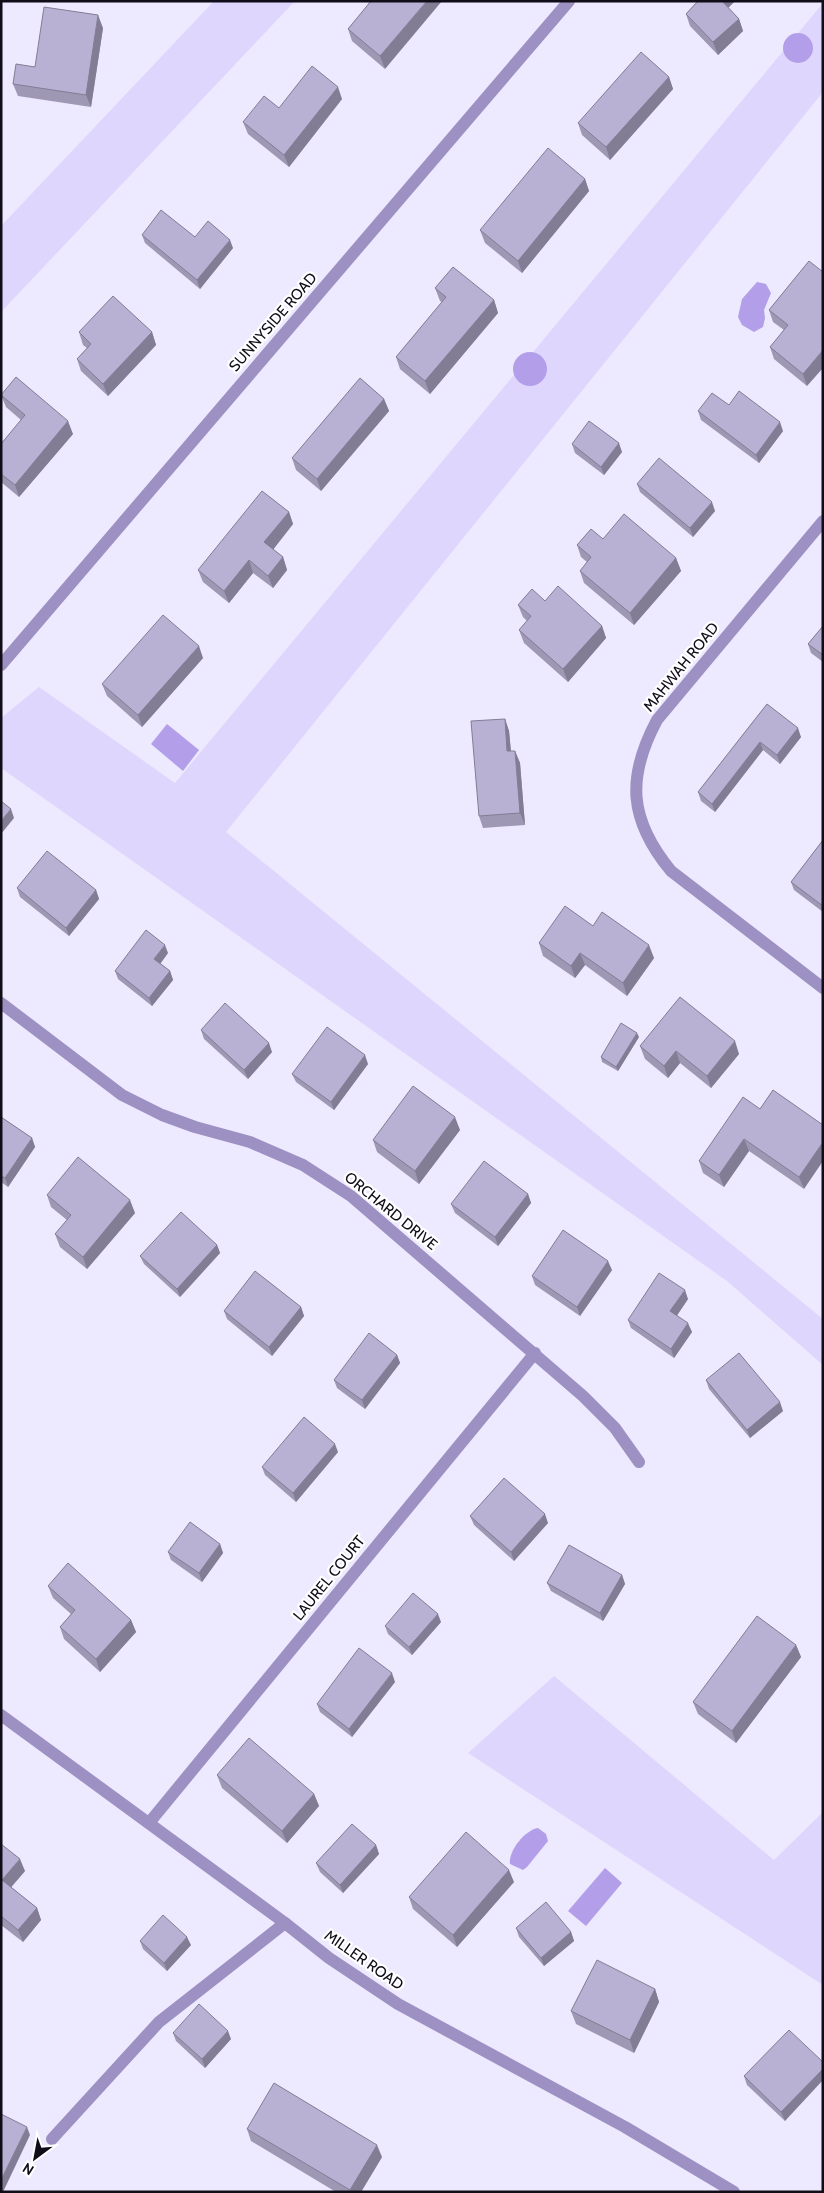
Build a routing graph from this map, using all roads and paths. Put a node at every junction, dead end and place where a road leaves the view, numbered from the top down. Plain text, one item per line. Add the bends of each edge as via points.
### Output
1 (569, 1) edge
2 (823, 521) edge
3 (1, 665) edge
4 (823, 988) edge
5 (1, 1003) edge
6 (535, 1353) junction
7 (639, 1462) dead end
8 (1, 1715) edge
9 (149, 1824) junction
10 (285, 1923) junction
11 (52, 2139) dead end
12 (734, 2192) edge

1 - 3 street, SUNNYSIDE ROAD
2 - 4 street, MAHWAH ROAD via 657,720 644,744 637,778 637,801 643,826 656,852 671,871
5 - 6 street, ORCHARD DRIVE via 122,1094 162,1115 250,1142 302,1165 351,1196
6 - 7 street, ORCHARD DRIVE via 615,1428
6 - 9 street, LAUREL COURT
8 - 9 street, MILLER ROAD
9 - 10 street, MILLER ROAD
10 - 11 street via 159,2022
10 - 12 street, MILLER ROAD via 329,1958 398,2004 626,2127

